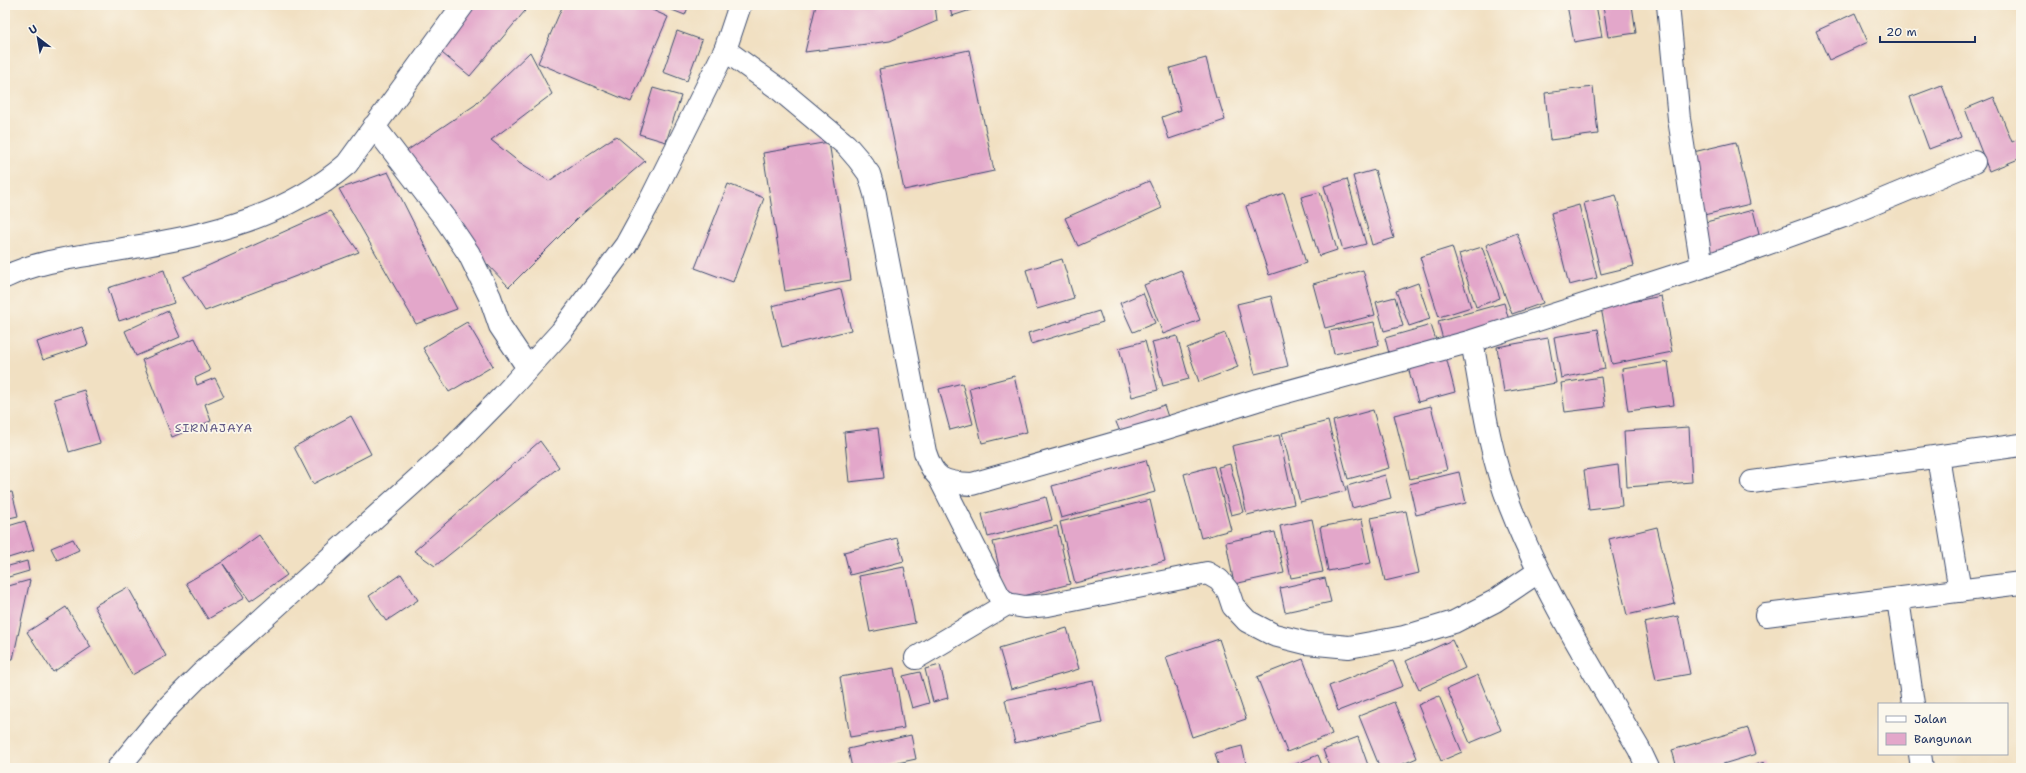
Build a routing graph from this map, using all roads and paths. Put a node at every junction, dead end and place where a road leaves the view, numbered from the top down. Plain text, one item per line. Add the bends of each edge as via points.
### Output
1 (464, 5) edge
2 (740, 5) edge
3 (1668, 5) edge
4 (725, 50) junction
5 (374, 126) junction
6 (1974, 162) dead end
7 (1702, 267) junction
8 (5, 277) edge
9 (1472, 341) junction
10 (528, 368) junction
11 (2021, 445) edge
12 (1938, 457) junction
13 (940, 479) junction
14 (1752, 482) dead end
15 (1538, 572) junction
16 (2021, 583) edge
17 (1960, 591) junction
18 (1898, 599) junction
19 (1007, 604) junction
20 (1766, 615) dead end
21 (916, 658) dead end
22 (1913, 703) edge
23 (1920, 755) edge
24 (118, 768) edge
25 (1648, 768) edge
26 (1922, 768) edge

1 - 5 street
2 - 4 street
3 - 7 street via 1679,118
4 - 10 street via 626,245 561,332
4 - 13 street via 779,89 846,145 869,174 876,194 925,452 930,467
5 - 8 street via 346,164 329,179 250,221 170,242 49,261
5 - 10 street via 469,254 490,297 500,326
6 - 7 street via 1844,216
7 - 9 street
9 - 13 street via 1256,400 972,484 956,484
9 - 15 street via 1493,454 1509,505
10 - 24 street via 452,448 200,675 170,705
11 - 12 street
12 - 14 street
12 - 17 street
13 - 19 street via 992,586
15 - 19 street via 1495,601 1454,622 1404,638 1350,647 1274,635 1247,620 1233,606 1228,591 1219,580 1207,573 1048,605 1024,607
15 - 25 street
16 - 17 street
17 - 18 street
18 - 20 street
18 - 22 street
19 - 21 street
23 - 26 street

